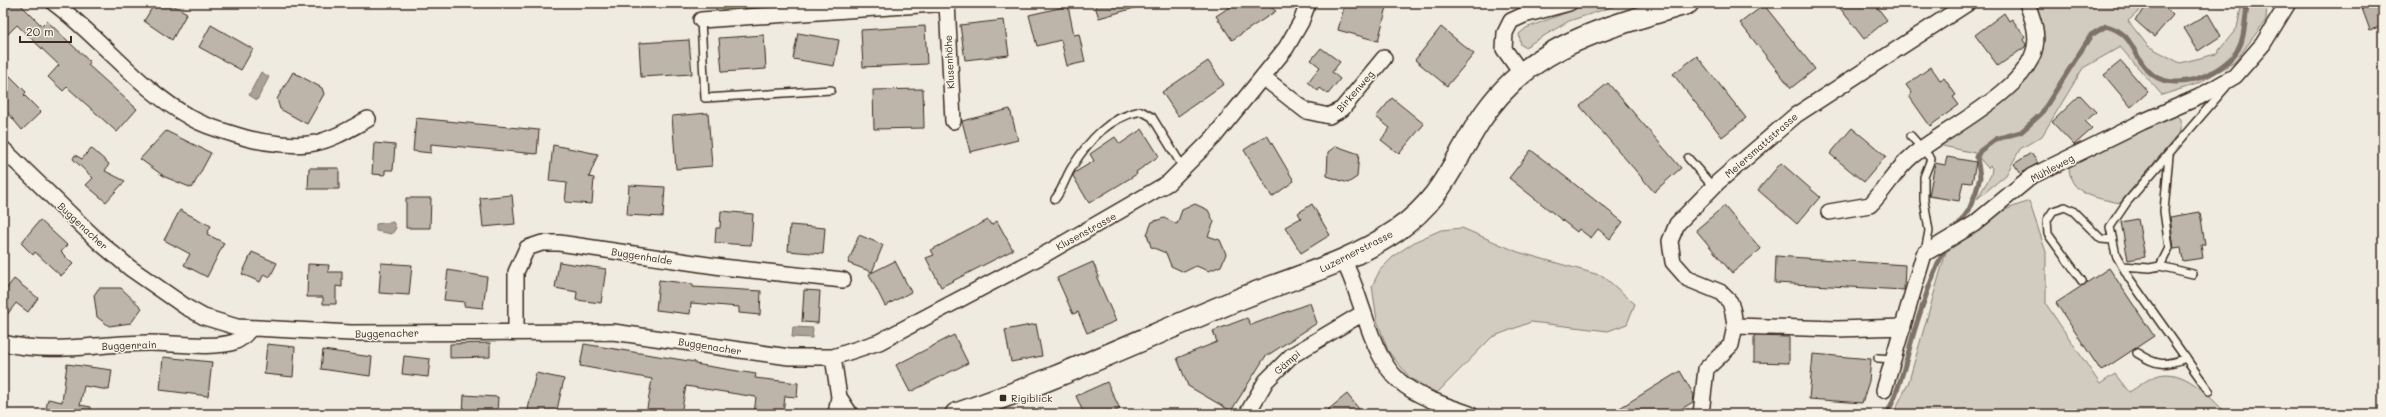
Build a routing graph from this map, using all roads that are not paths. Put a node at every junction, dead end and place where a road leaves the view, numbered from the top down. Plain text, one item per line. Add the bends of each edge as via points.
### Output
1 (54, 3) edge
2 (948, 3) edge
3 (1308, 3) edge
4 (1569, 3) edge
5 (1688, 3) edge
6 (1968, 3) edge
7 (2027, 3) edge
8 (2288, 3) edge
9 (701, 20) joint
10 (1384, 58) dead end
11 (1521, 73) junction
12 (2235, 76) junction
13 (1263, 77) junction
14 (831, 90) dead end
15 (368, 119) dead end
16 (953, 121) dead end
17 (1911, 136) dead end
18 (3, 149) edge
19 (1922, 149) junction
20 (2169, 154) junction
21 (1688, 158) dead end
22 (1184, 169) junction
23 (1713, 187) junction
24 (1055, 199) dead end
25 (1829, 212) dead end
26 (2112, 240) junction
27 (1930, 251) junction
28 (1343, 260) junction
29 (2122, 266) junction
30 (2160, 266) junction
31 (2193, 274) dead end
32 (843, 280) dead end
33 (2082, 282) dead end
34 (1363, 313) junction
35 (1735, 326) junction
36 (1903, 327) junction
37 (250, 329) junction
38 (516, 331) junction
39 (3, 343) edge
40 (2137, 353) dead end
41 (833, 357) junction
42 (2186, 358) junction
43 (1884, 390) dead end
44 (2209, 391) dead end
45 (840, 397) junction
46 (836, 414) edge
47 (850, 414) edge
48 (956, 414) edge
49 (1247, 414) edge
50 (1470, 414) edge
51 (1701, 414) edge

1 - 15 street via 76,19 150,90 192,119 221,130 259,141 314,143 335,136
2 - 9 street
2 - 16 street, Klusenhöhe
3 - 13 street, Klusenstrasse via 1301,22 1286,48
4 - 11 street via 1511,21 1505,33 1504,49
5 - 11 main road, Luzernerstrasse via 1583,36 1543,57
6 - 23 street, Meiersmattstrasse via 1798,113
7 - 19 street via 2036,36 2033,56 2022,72 2011,85
8 - 12 street, Mühleweg via 2263,44
9 - 14 lane via 705,98
10 - 13 street, Birkenweg via 1342,109 1329,116 1306,111
11 - 28 main road, Luzernerstrasse via 1487,110 1453,170 1428,205 1395,232
12 - 20 lane
12 - 27 street, Mühleweg via 2199,97 2032,176 1964,230
13 - 22 street, Klusenstrasse
17 - 19 lane
18 - 37 street, Buggenacher via 99,242 162,292 204,317 230,326
19 - 25 street via 1911,156 1870,205
19 - 27 lane via 1931,159 1924,177
20 - 26 lane via 2127,202 2110,227
20 - 30 lane via 2164,212 2169,248
21 - 23 lane
22 - 24 lane via 1152,117 1141,111 1130,113 1095,135 1072,167
22 - 41 street, Klusenstrasse via 1168,183 1041,256 879,342
23 - 35 street, Meiersmattstrasse via 1677,224 1670,241 1671,253 1680,271 1688,279 1712,287 1730,302
26 - 29 lane
26 - 33 lane via 2101,239 2073,211 2065,207 2053,211 2047,220 2048,234
27 - 36 street
28 - 34 street via 1352,277
28 - 48 main road, Luzernerstrasse via 1241,298 1062,375
29 - 30 lane
29 - 42 lane
30 - 31 lane
32 - 38 street, Buggenhalde via 716,267 559,243 542,243 527,248 516,272
34 - 49 street, Gämpi via 1291,356 1266,381
34 - 50 street via 1378,355 1400,384 1427,399
35 - 36 street via 1837,329
35 - 51 street, Meiersmattstrasse via 1731,345 1706,369
36 - 43 street via 1886,358
37 - 38 street, Buggenacher via 351,333
37 - 39 street, Buggenrain via 234,342 208,344 114,344 56,349
38 - 41 street, Buggenacher via 613,332 790,358
40 - 42 lane via 2151,362 2169,364
41 - 45 street
42 - 44 lane
45 - 46 street
45 - 47 street

